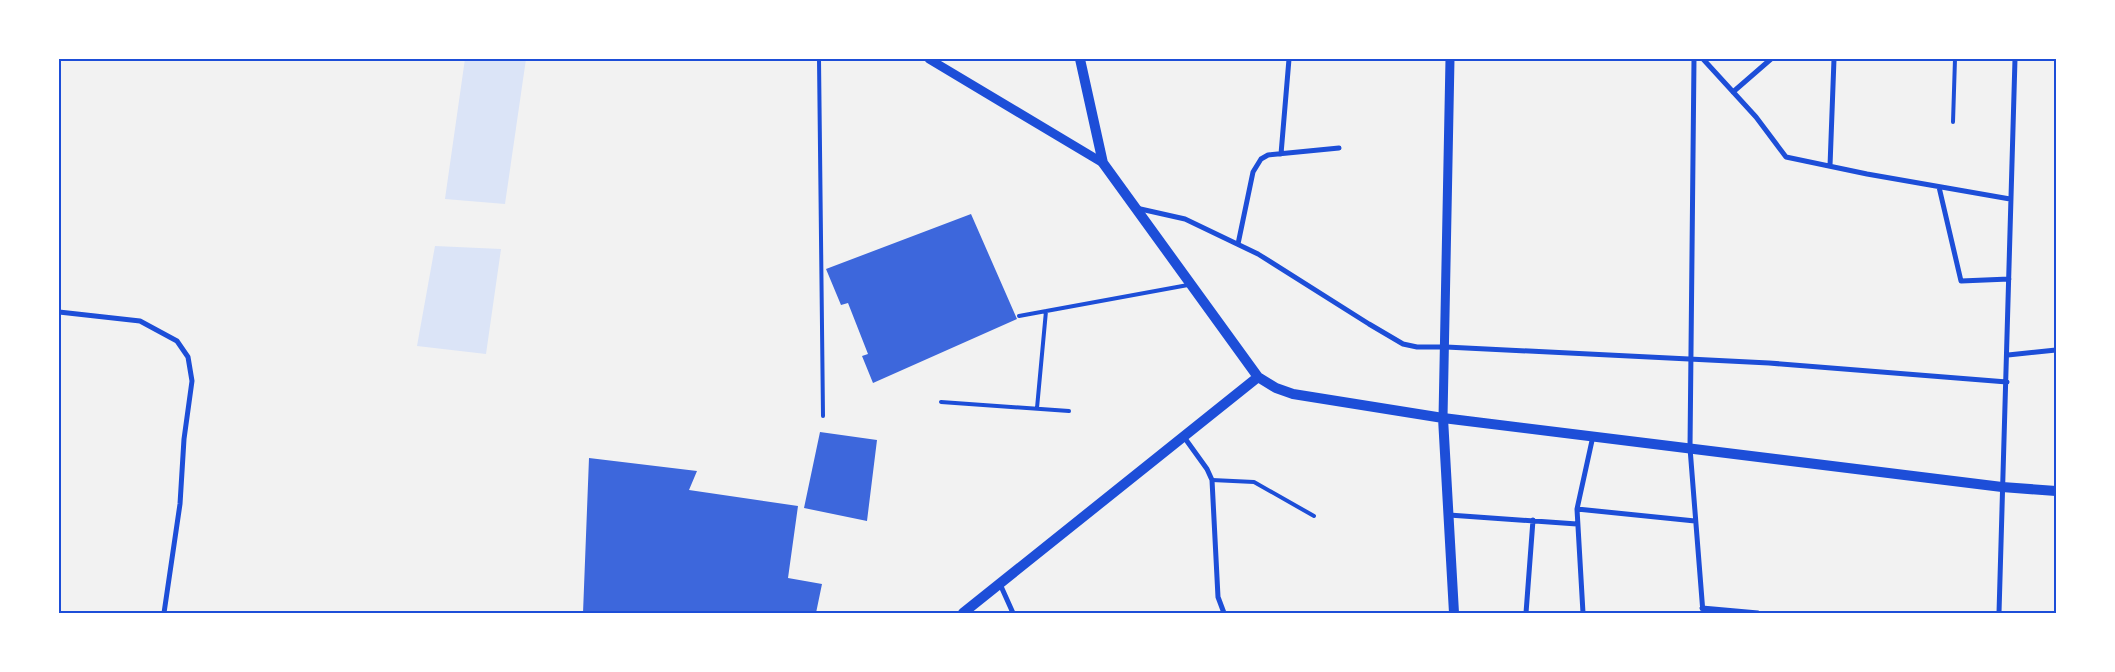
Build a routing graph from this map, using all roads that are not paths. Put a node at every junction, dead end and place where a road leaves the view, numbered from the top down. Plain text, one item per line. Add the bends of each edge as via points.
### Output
1 (819, 59) edge
2 (929, 59) edge
3 (1080, 59) edge
4 (1289, 59) edge
5 (1450, 59) edge
6 (1694, 59) edge
7 (1703, 59) edge
8 (1770, 59) edge
9 (1834, 59) edge
10 (1955, 59) edge
11 (2015, 59) edge
12 (1733, 92) junction
13 (1953, 122) dead end
14 (1339, 148) dead end
15 (1280, 154) junction
16 (1104, 163) junction
17 (1830, 166) junction
18 (1939, 187) junction
19 (2010, 199) junction
20 (1136, 208) junction
21 (1238, 244) junction
22 (2009, 279) junction
23 (1191, 284) junction
24 (1046, 311) junction
25 (59, 312) edge
26 (1018, 316) dead end
27 (1446, 347) junction
28 (2056, 350) edge
29 (2008, 355) junction
30 (1691, 360) junction
31 (1258, 377) junction
32 (2007, 382) junction
33 (941, 402) dead end
34 (1038, 408) junction
35 (1069, 411) dead end
36 (823, 416) dead end
37 (1443, 418) junction
38 (1184, 436) junction
39 (1594, 436) junction
40 (1690, 448) junction
41 (1212, 480) junction
42 (2002, 487) junction
43 (2056, 491) edge
44 (1576, 509) junction
45 (1449, 514) junction
46 (1314, 516) dead end
47 (1533, 520) junction
48 (1695, 521) junction
49 (1577, 524) junction
50 (1000, 583) junction
51 (1703, 610) edge
52 (164, 613) edge
53 (963, 613) edge
54 (1013, 613) edge
55 (1224, 613) edge
56 (1454, 613) edge
57 (1526, 613) edge
58 (1583, 613) edge
59 (1758, 613) edge
60 (2000, 613) edge

1 - 36 lane
2 - 16 street
3 - 16 main road
4 - 15 street
5 - 27 street
6 - 30 street
7 - 12 street
8 - 12 street
9 - 17 street
10 - 13 lane
11 - 19 street
12 - 17 street via 1786,157
14 - 15 street
15 - 21 street via 1268,155 1256,165
16 - 20 main road
17 - 18 street
18 - 19 street
18 - 22 street via 1961,281
19 - 22 street
20 - 21 street via 1185,219
20 - 23 main road
21 - 27 street via 1393,340 1418,347
22 - 29 street
23 - 24 lane
23 - 31 main road
24 - 26 lane
24 - 34 lane
25 - 52 street via 140,321 177,341 188,357 192,381 180,504
27 - 30 street
27 - 37 street
28 - 29 street
29 - 32 street
30 - 32 street
30 - 40 street
31 - 37 main road via 1293,394
31 - 38 main road
32 - 42 street
33 - 34 lane
34 - 35 lane
37 - 39 main road
37 - 45 main road
38 - 41 street
38 - 50 main road
39 - 40 main road
39 - 44 street
40 - 42 main road
40 - 48 street
41 - 46 lane via 1254,482
41 - 55 street via 1218,597
42 - 43 main road
42 - 60 street
44 - 48 street
44 - 49 street
45 - 47 street
45 - 56 main road
47 - 49 street
47 - 57 street
48 - 51 street
49 - 58 street
50 - 53 main road
50 - 54 street
51 - 59 street

